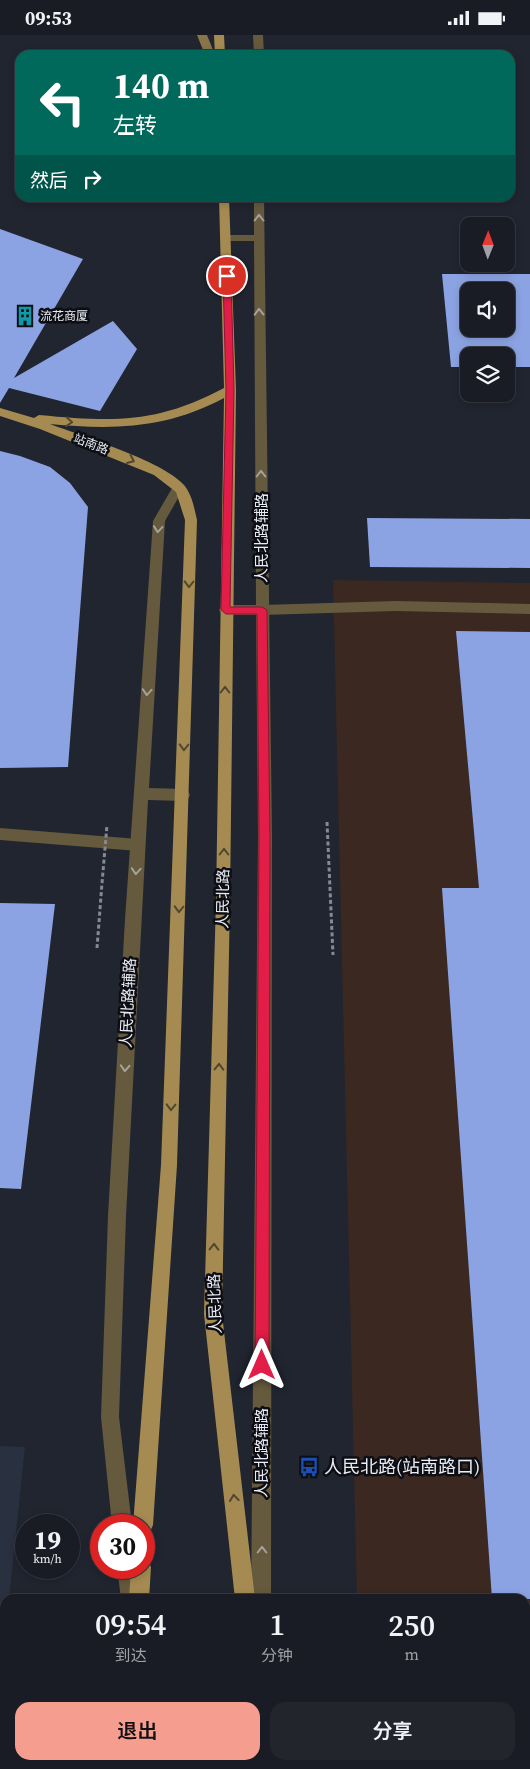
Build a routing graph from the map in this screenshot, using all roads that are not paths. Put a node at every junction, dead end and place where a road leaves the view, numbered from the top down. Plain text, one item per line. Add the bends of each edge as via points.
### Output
1 (202, 35) edge
2 (258, 35) edge
3 (220, 37) edge
4 (208, 50) edge
5 (220, 50) edge
6 (259, 50) edge
7 (224, 202) edge
8 (258, 202) edge
9 (226, 238) junction
10 (259, 238) junction
11 (230, 390) junction
12 (0, 412) edge
13 (20, 417) junction
14 (179, 486) junction
15 (530, 609) edge
16 (226, 610) junction
17 (262, 610) junction
18 (141, 794) junction
19 (183, 795) junction
20 (0, 834) edge
21 (138, 845) junction
22 (121, 1514) edge
23 (144, 1514) edge
24 (128, 1579) edge
25 (140, 1579) edge
26 (130, 1594) edge
27 (139, 1594) edge
28 (244, 1594) edge
29 (261, 1594) edge

1 - 4 street
2 - 6 street
3 - 5 main road
7 - 9 main road, 人民北路
10 -> 8 street, 人民北路辅路
9 - 10 street
9 - 11 main road, 人民北路
17 -> 10 street, 人民北路辅路
13 -> 11 main road via 128,425 184,413
11 - 16 main road, 人民北路
12 - 13 main road, 站南路
13 -> 14 main road, 站南路 via 121,456
14 -> 18 street, 人民北路辅路 via 159,521
14 -> 19 main road via 187,499 191,520
15 - 17 street
16 - 17 street
28 -> 16 main road, 人民北路 via 213,1314
29 -> 17 street, 人民北路辅路 via 265,837
18 - 19 street
18 - 21 street, 人民北路辅路
19 -> 23 main road via 169,1165
20 - 21 street
21 -> 22 street, 人民北路辅路 via 117,1216 110,1417
24 - 26 street
25 - 27 main road

